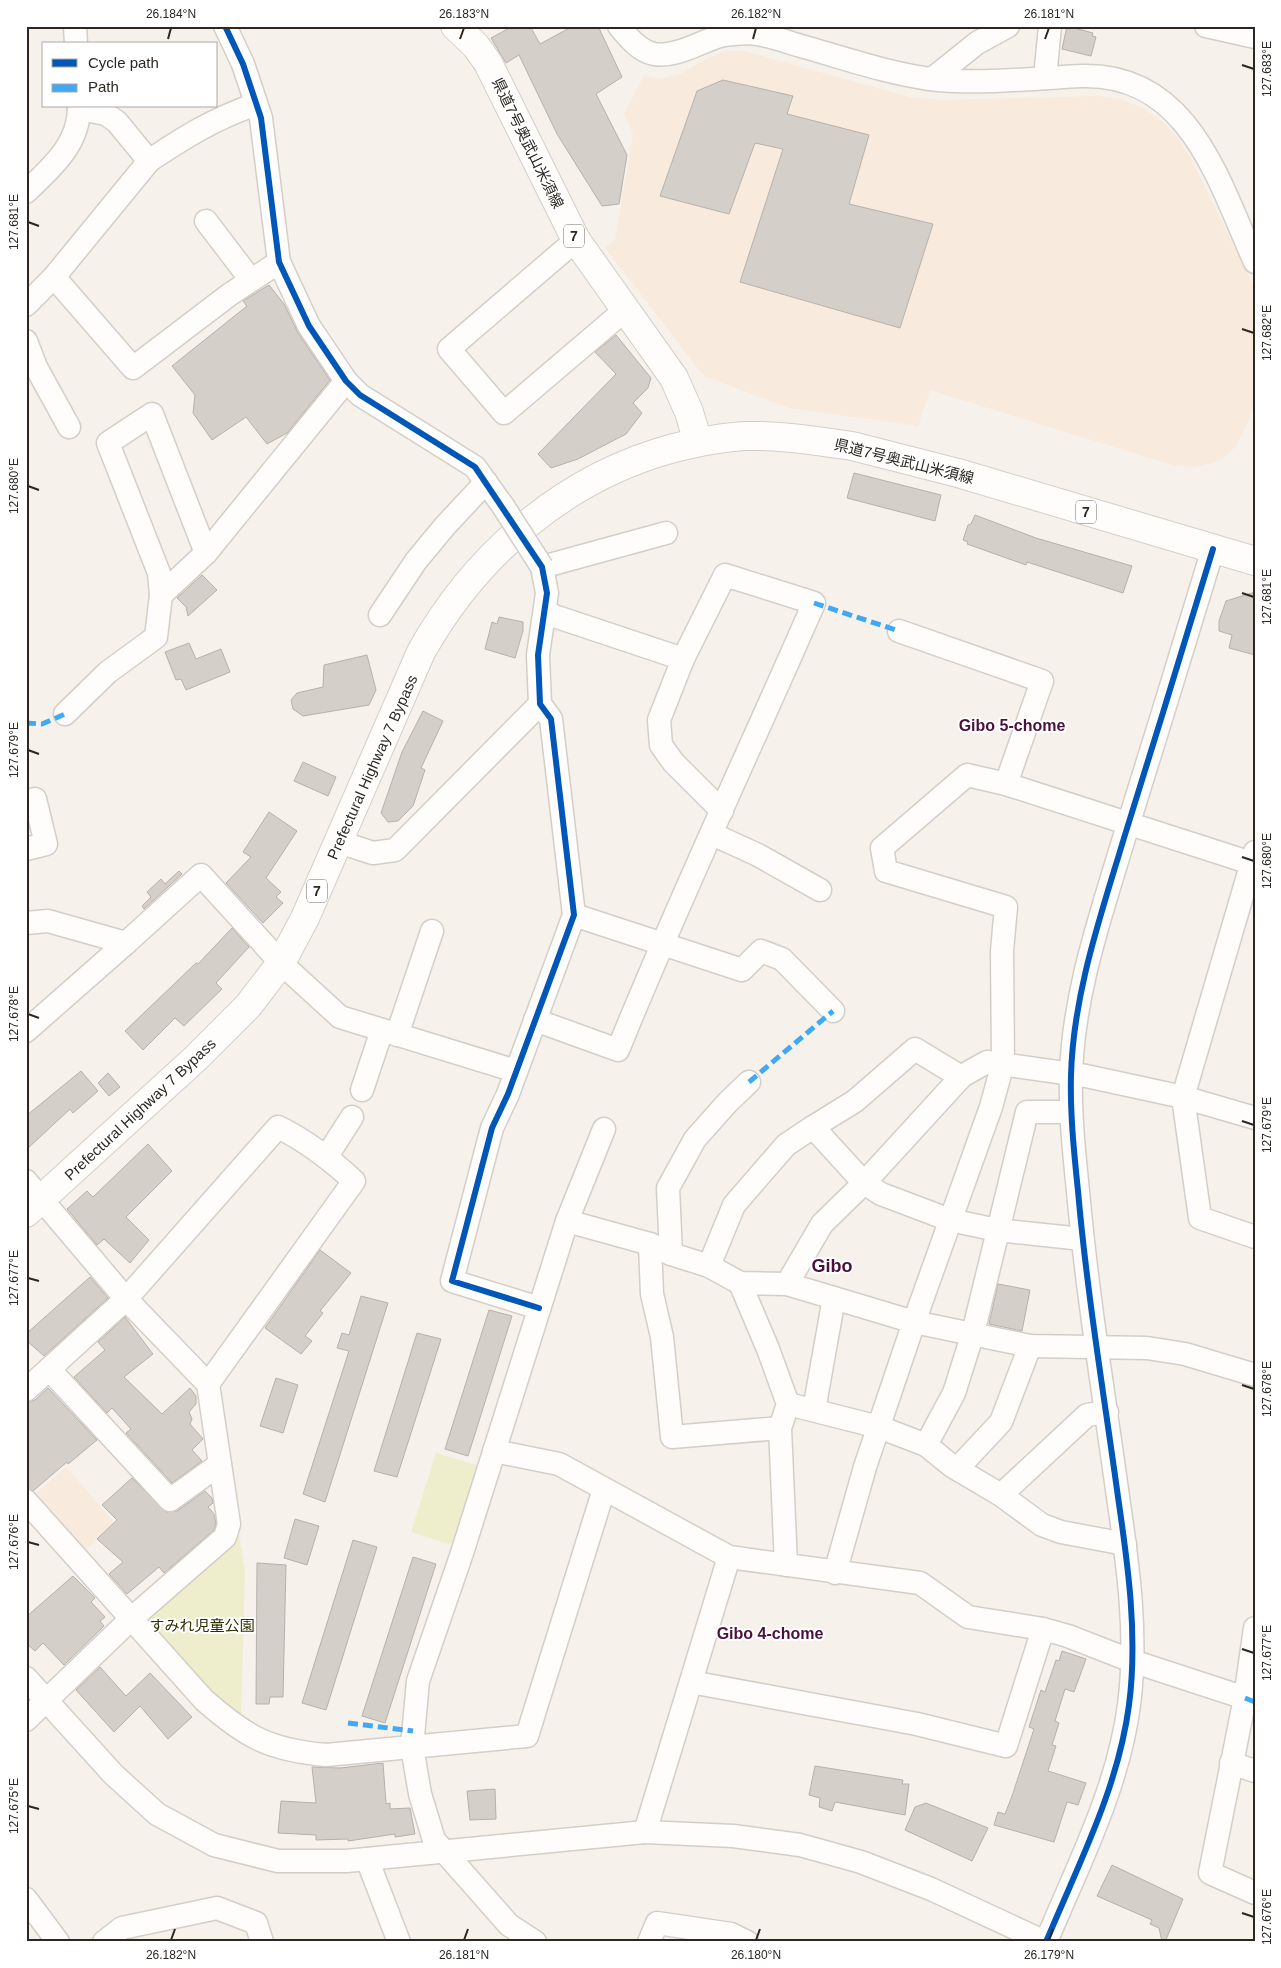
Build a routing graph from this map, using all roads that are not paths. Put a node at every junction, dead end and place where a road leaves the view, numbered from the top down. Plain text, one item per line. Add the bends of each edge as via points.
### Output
1 (75, 26) edge
2 (225, 26) edge
3 (455, 26) edge
4 (619, 26) edge
5 (1008, 26) edge
6 (1050, 26) edge
7 (1206, 26) edge
8 (1255, 37) edge
9 (76, 42) edge
10 (1045, 78) junction
11 (932, 79) junction
12 (256, 104) junction
13 (79, 108) edge
14 (149, 161) junction
15 (26, 192) edge
16 (206, 221) dead end
17 (576, 240) junction
18 (279, 262) junction
19 (1255, 262) edge
20 (54, 277) junction
21 (251, 280) junction
22 (26, 305) edge
23 (625, 310) junction
24 (26, 341) edge
25 (346, 381) junction
26 (69, 427) dead end
27 (698, 442) junction
28 (486, 482) junction
29 (666, 533) dead end
30 (1213, 549) junction
31 (206, 553) junction
32 (1255, 561) edge
33 (542, 567) junction
34 (161, 595) junction
35 (545, 613) junction
36 (380, 615) dead end
37 (899, 631) dead end
38 (683, 659) junction
39 (540, 704) junction
40 (65, 714) dead end
41 (1006, 784) junction
42 (36, 799) dead end
43 (722, 812) junction
44 (1129, 824) junction
45 (712, 834) junction
46 (339, 842) junction
47 (26, 849) edge
48 (1253, 857) edge
49 (820, 890) dead end
50 (574, 915) junction
51 (26, 922) edge
52 (432, 931) dead end
53 (126, 943) junction
54 (662, 943) junction
55 (281, 963) junction
56 (833, 1011) dead end
57 (535, 1020) junction
58 (26, 1031) edge
59 (389, 1033) junction
60 (1003, 1063) junction
61 (516, 1071) junction
62 (1071, 1073) junction
63 (961, 1077) junction
64 (749, 1082) dead end
65 (362, 1090) dead end
66 (1183, 1097) junction
67 (1071, 1112) junction
68 (352, 1117) dead end
69 (1255, 1118) edge
70 (813, 1127) junction
71 (604, 1128) dead end
72 (327, 1156) junction
73 (864, 1183) junction
74 (32, 1198) edge
75 (950, 1220) junction
76 (567, 1221) junction
77 (997, 1230) junction
78 (1255, 1237) edge
79 (1082, 1239) junction
80 (650, 1244) junction
81 (671, 1254) junction
82 (709, 1266) junction
83 (740, 1283) junction
84 (787, 1284) junction
85 (834, 1298) junction
86 (126, 1299) junction
87 (539, 1308) junction
88 (914, 1322) junction
89 (973, 1333) junction
90 (1030, 1346) junction
91 (1097, 1347) junction
92 (49, 1369) junction
93 (1255, 1375) edge
94 (208, 1384) junction
95 (26, 1390) edge
96 (788, 1404) junction
97 (814, 1410) junction
98 (1107, 1412) junction
99 (879, 1427) junction
100 (780, 1428) junction
101 (926, 1445) junction
102 (494, 1451) junction
103 (220, 1464) junction
104 (957, 1469) junction
105 (604, 1489) junction
106 (1001, 1495) junction
107 (26, 1501) edge
108 (1125, 1544) junction
109 (729, 1557) junction
110 (786, 1565) junction
111 (834, 1573) junction
112 (130, 1619) junction
113 (1043, 1629) junction
114 (1255, 1629) edge
115 (1132, 1661) junction
116 (26, 1678) edge
117 (691, 1682) junction
118 (1245, 1698) junction
119 (47, 1702) junction
120 (26, 1720) edge
121 (412, 1747) junction
122 (1231, 1763) junction
123 (1255, 1771) edge
124 (645, 1832) junction
125 (446, 1852) junction
126 (367, 1859) junction
127 (1255, 1893) edge
128 (26, 1899) edge
129 (58, 1942) edge
130 (104, 1942) edge
131 (262, 1942) edge
132 (399, 1942) edge
133 (536, 1942) edge
134 (649, 1942) edge
135 (747, 1942) edge
136 (1045, 1942) edge

1 - 9 street
2 - 12 street via 243,64
3 - 17 main road, 県道7号奥武山米須線 / 7 via 488,63
4 - 11 street via 641,48 653,54 668,55 722,36 748,33
5 - 11 street via 977,43
6 - 10 street
7 - 8 street
10 - 11 street
10 - 19 street via 1085,76 1117,79 1154,95 1175,111 1205,153
12 - 14 street via 195,130
12 - 18 street via 261,118
13 - 14 street via 106,114 117,122
13 - 15 street via 78,121 62,157
14 - 20 street
16 - 21 street
17 - 23 main road, 県道7号奥武山米須線 / 7
17 - 23 street via 449,349 504,413
18 - 21 street
18 - 25 street via 309,326
20 - 21 street via 132,368
20 - 22 street
23 - 27 main road, 県道7号奥武山米須線 / 7 via 674,378
24 - 26 street via 36,368
25 - 28 street via 360,395 475,466
25 - 31 street
27 - 30 main road, 県道7号奥武山米須線 / 7 via 747,436 852,446 958,473
27 - 46 main road, Prefectural Highway 7 Bypass / 7 via 647,455 577,488 536,516 477,572 436,626 421,652
28 - 33 street, bridge
28 - 36 street via 416,561
29 - 33 street
30 - 32 main road, 県道7号奥武山米須線 / 7
30 - 44 street
31 - 34 street
31 - 34 street via 152,414 108,443 159,573
33 - 35 street via 547,593
34 - 40 street via 156,637 108,672
35 - 38 street
35 - 39 street via 538,655
37 - 41 street via 1042,681
38 - 43 street via 659,720 661,746
38 - 43 street via 725,575 814,603
39 - 46 street via 395,850 373,854
39 - 50 street via 551,719
41 - 44 street
41 - 60 street via 967,775 882,848 886,871 1006,907 1002,951
42 - 47 street via 46,844
43 - 45 street
44 - 48 street
44 - 62 street via 1083,983
45 - 49 street via 758,855
45 - 54 street
46 - 55 main road, Prefectural Highway 7 Bypass / 7
48 - 66 street
50 - 54 street
50 - 57 street
51 - 53 street via 48,921
52 - 59 street
53 - 55 street via 201,875
53 - 58 street
54 - 56 street via 742,970 761,951 768,953 782,959
54 - 57 street via 618,1050
55 - 59 street via 340,1017
55 - 74 main road, Prefectural Highway 7 Bypass / 7 via 242,1013 196,1058
57 - 61 street
59 - 61 street
59 - 65 street
60 - 62 street
60 - 63 street via 987,1062
60 - 75 street via 991,1107
61 - 87 street via 492,1128 452,1281
62 - 66 street
62 - 67 street
63 - 70 street via 915,1049 855,1101
63 - 73 street
64 - 81 street via 695,1139 668,1188
66 - 69 street
66 - 78 street via 1200,1218
67 - 77 street via 1027,1112
67 - 79 street
68 - 72 street
70 - 73 street
70 - 82 street via 786,1145 734,1205
71 - 76 street
72 - 86 street via 302,1138 278,1127
72 - 94 street via 354,1181
73 - 75 street via 881,1194
73 - 84 street via 822,1224
74 - 86 street
75 - 77 street
75 - 88 street
76 - 80 street
76 - 87 street
77 - 79 street
77 - 89 street
79 - 91 street
80 - 81 street
80 - 100 street via 652,1294 662,1337 672,1438
81 - 82 street
82 - 83 street
83 - 84 street
83 - 96 street
84 - 85 street
85 - 88 street
85 - 97 street
86 - 92 street
86 - 94 street
87 - 102 street
88 - 89 street
88 - 99 street
89 - 90 street
89 - 101 street via 954,1393
90 - 91 street
90 - 104 street via 1001,1422
91 - 93 street via 1166,1350
91 - 98 street
92 - 95 street
92 - 103 street via 170,1500
94 - 103 street
96 - 97 street
96 - 100 street
97 - 99 street
98 - 106 street via 1087,1415
98 - 108 street
99 - 101 street
99 - 111 street
100 - 110 street
101 - 104 street
102 - 105 street via 559,1464
102 - 121 street via 418,1682
103 - 112 street via 229,1524 225,1537
104 - 106 street
105 - 109 street
105 - 121 street via 527,1736
106 - 108 street via 1042,1526
107 - 112 street
108 - 115 street
109 - 110 street
109 - 117 street
110 - 111 street
111 - 113 street via 920,1583 968,1617
112 - 119 street
112 - 121 street via 204,1700 233,1725 264,1744 294,1752 326,1755
113 - 115 street
113 - 117 street via 1006,1746 917,1724
114 - 118 street
115 - 118 street
115 - 136 street via 1121,1747 1106,1800
116 - 119 street
117 - 124 street
118 - 122 street
119 - 120 street
119 - 126 street via 113,1774 157,1814 214,1845 278,1860
121 - 125 street via 422,1803 434,1840
122 - 123 street
122 - 127 street via 1210,1873
124 - 125 street
124 - 136 street via 733,1836 809,1847 861,1862 931,1889
125 - 126 street
125 - 133 street via 509,1925
126 - 132 street
128 - 129 street
130 - 131 street via 122,1928 217,1908 256,1923
134 - 135 street via 657,1923 731,1934

